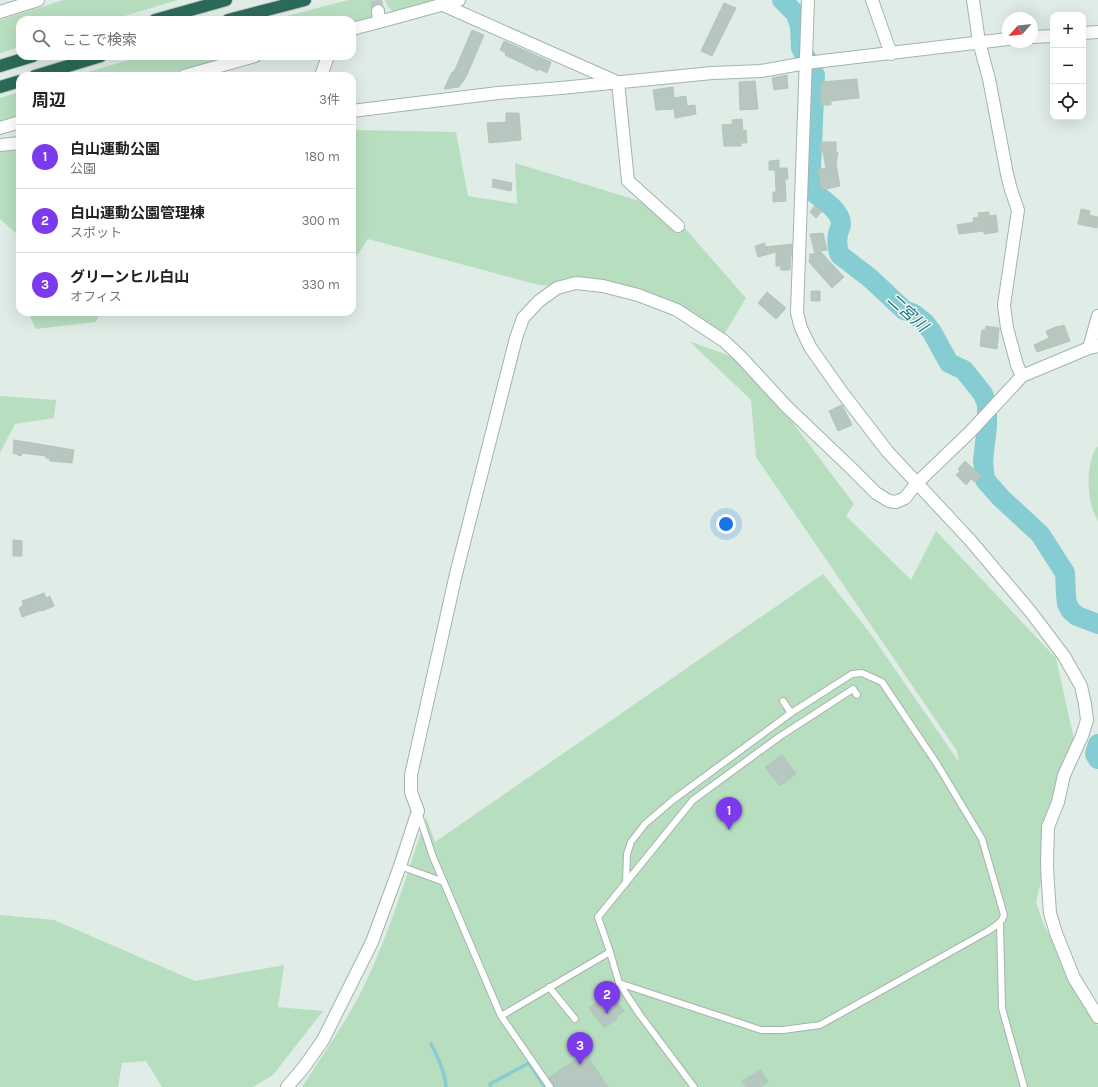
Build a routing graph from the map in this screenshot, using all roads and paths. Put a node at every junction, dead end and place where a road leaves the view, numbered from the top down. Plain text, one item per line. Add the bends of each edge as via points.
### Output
1 (7, 0) edge
2 (38, 0) edge
3 (226, 0) edge
4 (305, 0) edge
5 (459, 0) edge
6 (808, 0) edge
7 (872, 0) edge
8 (973, 0) edge
9 (441, 4) junction
10 (19, 5) junction
11 (0, 12) edge
12 (169, 16) edge
13 (243, 16) edge
14 (356, 27) edge
15 (1098, 32) edge
16 (1086, 33) edge
17 (1050, 36) edge
18 (1038, 37) edge
19 (1002, 40) edge
20 (979, 42) junction
21 (891, 54) junction
22 (20, 60) edge
23 (88, 60) edge
24 (241, 60) edge
25 (327, 60) edge
26 (806, 63) junction
27 (0, 66) edge
28 (48, 72) edge
29 (198, 72) edge
30 (322, 72) edge
31 (16, 81) edge
32 (618, 82) junction
33 (0, 87) edge
34 (356, 111) edge
35 (16, 123) edge
36 (0, 128) edge
37 (16, 143) edge
38 (0, 145) edge
39 (678, 226) dead end
40 (1098, 316) edge
41 (1093, 347) edge
42 (1022, 376) junction
43 (917, 484) junction
44 (857, 695) dead end
45 (784, 701) dead end
46 (791, 713) junction
47 (418, 811) junction
48 (400, 866) junction
49 (444, 882) junction
50 (626, 883) junction
51 (1000, 923) junction
52 (610, 952) junction
53 (619, 984) junction
54 (549, 987) junction
55 (501, 1016) junction
56 (1098, 1016) edge
57 (575, 1019) dead end
58 (287, 1087) edge
59 (550, 1087) edge
60 (694, 1087) edge
61 (1024, 1087) edge

1 - 10 street
2 - 10 street
3 - 12 highway
4 - 13 highway
5 - 9 street
6 - 26 street
7 - 21 street
8 - 20 street
9 - 14 street via 379,17
9 - 32 street
10 - 11 street
15 - 16 street
17 - 18 street
19 - 20 street
20 - 21 street
20 - 42 street via 1011,190 1018,210 1004,305 1007,328
21 - 26 street
22 - 27 highway
23 - 28 highway
24 - 29 street
25 - 30 street
26 - 32 street via 761,70
26 - 43 street via 797,313 801,328 821,364 887,451
31 - 33 highway
32 - 34 street via 498,93
32 - 39 street via 628,181
35 - 36 street
37 - 38 street
40 - 41 street
41 - 42 street
42 - 43 street
43 - 47 street via 905,498 896,502 879,496 786,406 742,357 724,341 677,310 638,295 603,286 576,283 557,288 539,301 523,318 516,338 456,574 411,775 411,792
43 - 56 street via 970,540 1030,611 1064,656 1081,686 1087,720 1064,774 1058,802 1048,827 1047,871 1050,914 1056,933 1074,978
44 - 50 lane via 852,689 779,737 693,800
45 - 46 lane
46 - 50 lane via 673,800 645,824 631,842 627,854
46 - 51 lane via 852,674 862,673 882,682 937,764 982,839 1004,914
47 - 48 street
47 - 49 lane
48 - 49 lane
48 - 58 street via 372,942 323,1040
49 - 55 lane
50 - 52 lane via 598,917
51 - 53 lane via 820,1025 761,1030
51 - 61 lane via 1002,1008
52 - 53 lane
52 - 54 lane
53 - 60 lane
54 - 55 lane
54 - 57 lane
55 - 59 lane

